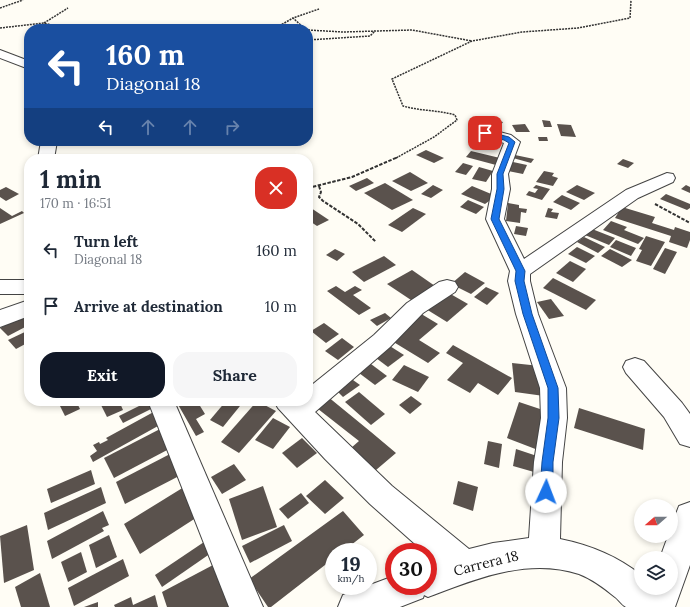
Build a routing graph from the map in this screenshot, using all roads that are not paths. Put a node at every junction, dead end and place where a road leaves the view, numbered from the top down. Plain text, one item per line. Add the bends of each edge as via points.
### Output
1 (0, 54) edge
2 (24, 63) edge
3 (485, 133) dead end
4 (667, 178) dead end
5 (520, 271) junction
6 (0, 287) edge
7 (24, 287) edge
8 (447, 287) dead end
9 (24, 309) edge
10 (0, 319) edge
11 (635, 368) dead end
12 (313, 391) edge
13 (163, 406) edge
14 (292, 406) edge
15 (690, 436) edge
16 (690, 516) edge
17 (544, 551) junction
18 (678, 552) edge
19 (464, 566) junction
20 (437, 576) edge
21 (387, 595) edge
22 (663, 595) edge
23 (246, 607) edge
24 (355, 607) edge
25 (652, 607) edge
26 (657, 607) edge

1 - 2 street
3 - 5 street via 512,142 500,174 501,189 495,219
4 - 5 street via 632,194
5 - 17 street via 519,281 527,314 553,388 554,418 548,462
6 - 7 street
8 - 12 street via 415,308 382,341
9 - 10 street
11 - 15 street via 674,410
13 - 23 street
14 - 19 street via 381,495
16 - 18 street
17 - 19 street, Carrera 18 via 506,555
17 - 25 street, Carrera 18 via 570,555 602,568
19 - 20 street, Carrera 18
21 - 24 street
22 - 26 street

